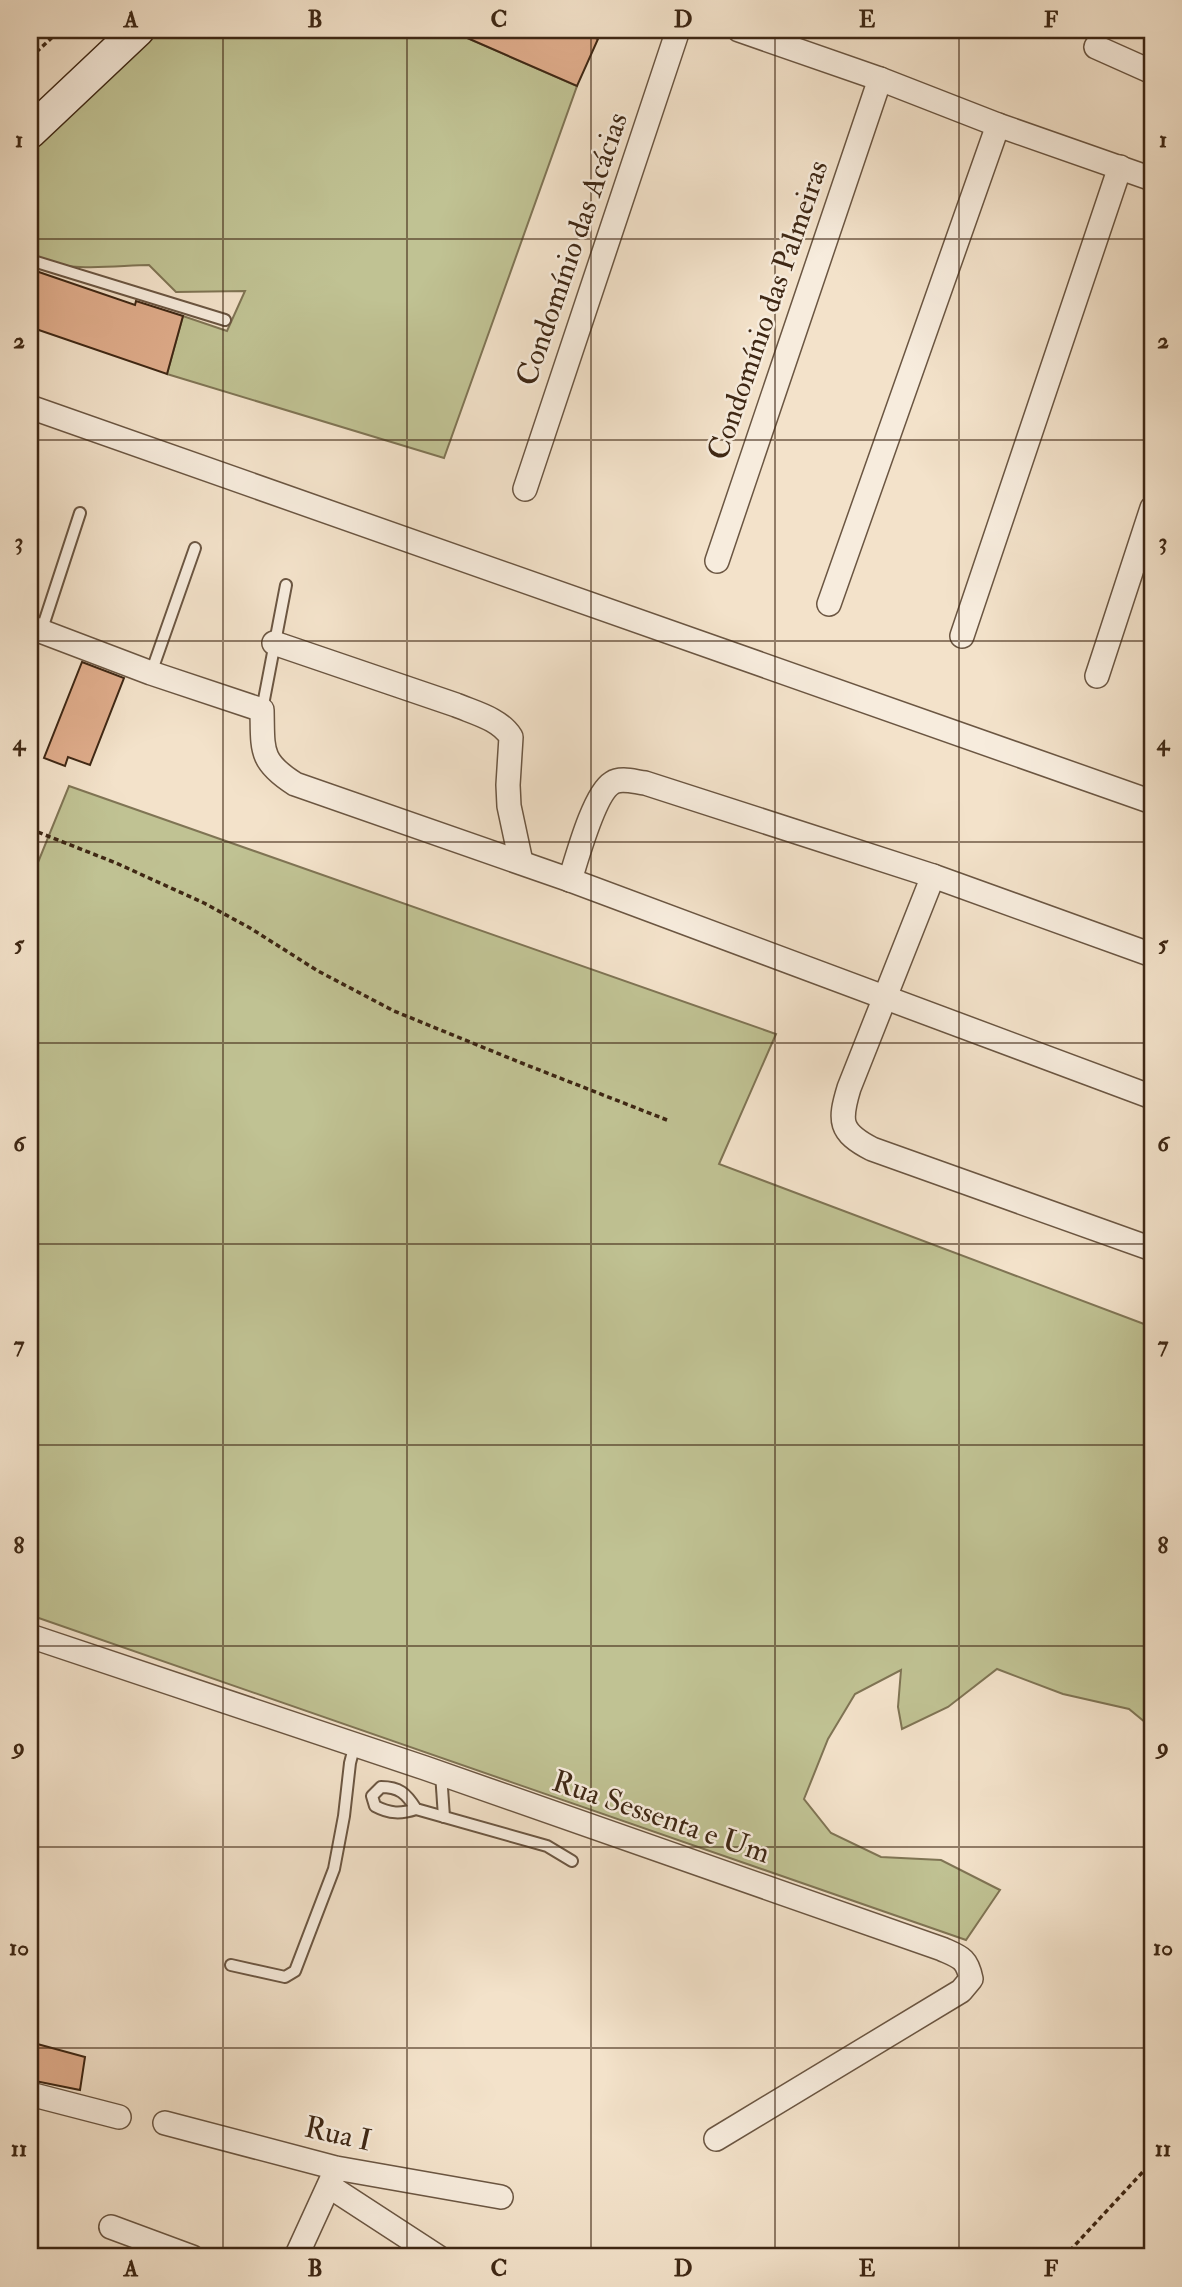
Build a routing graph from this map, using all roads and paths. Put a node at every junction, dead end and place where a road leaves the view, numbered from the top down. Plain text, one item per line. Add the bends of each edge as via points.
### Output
1 (60, 30) edge
2 (138, 30) edge
3 (678, 30) edge
4 (739, 30) edge
5 (1096, 47) dead end
6 (30, 58) edge
7 (1152, 72) edge
8 (880, 79) junction
9 (998, 125) junction
10 (30, 132) edge
11 (1121, 167) junction
12 (1152, 179) edge
13 (30, 260) edge
14 (225, 320) dead end
15 (30, 407) edge
16 (524, 489) dead end
17 (1152, 508) edge
18 (80, 513) dead end
19 (195, 548) dead end
20 (717, 561) dead end
21 (286, 585) dead end
22 (829, 604) dead end
23 (35, 629) edge
24 (962, 636) dead end
25 (274, 643) junction
26 (151, 673) junction
27 (1097, 676) dead end
28 (262, 710) junction
29 (1152, 802) edge
30 (30, 829) edge
31 (521, 862) junction
32 (933, 876) junction
33 (570, 880) junction
34 (1152, 955) edge
35 (884, 996) junction
36 (1152, 1097) edge
37 (667, 1120) dead end
38 (1152, 1249) edge
39 (30, 1636) edge
40 (355, 1744) junction
41 (441, 1773) junction
42 (416, 1809) dead end
43 (444, 1817) junction
44 (572, 1861) dead end
45 (230, 1965) dead end
46 (30, 2094) edge
47 (119, 2117) dead end
48 (164, 2123) dead end
49 (716, 2139) dead end
50 (1152, 2162) edge
51 (332, 2177) junction
52 (500, 2197) dead end
53 (111, 2227) dead end
54 (192, 2257) edge
55 (296, 2257) edge
56 (438, 2257) edge
57 (1064, 2257) edge

1 - 6 path
2 - 10 main road
3 - 16 street, Condomínio das Acácias
4 - 8 street
5 - 7 street
8 - 9 street
8 - 20 street, Condomínio das Palmeiras
9 - 11 street
9 - 22 street
11 - 12 street
11 - 24 street
13 - 14 lane
15 - 29 street
17 - 27 street
18 - 23 lane
19 - 26 lane
21 - 25 lane
23 - 26 street
25 - 28 lane
25 - 31 street via 456,705 503,728 511,737 509,806
26 - 28 street
28 - 31 street via 267,760 295,784
30 - 37 path via 204,903 394,1011
31 - 33 street
32 - 33 street via 622,779 611,783 594,809
32 - 34 street
32 - 35 street
33 - 35 street
35 - 36 street
35 - 38 street via 843,1109 842,1122 848,1133 872,1149
39 - 40 street, Rua Sessenta e Um
40 - 41 street, Rua Sessenta e Um
40 - 45 lane via 334,1868 296,1971 285,1977
41 - 43 lane
41 - 49 street, Rua Sessenta e Um via 942,1949 968,1964 971,1979 961,1991
42 - 43 lane
43 - 44 lane via 547,1846
46 - 47 street
48 - 51 street, Rua I
50 - 57 path
51 - 52 street, Rua I
51 - 55 street
51 - 56 street
53 - 54 street

